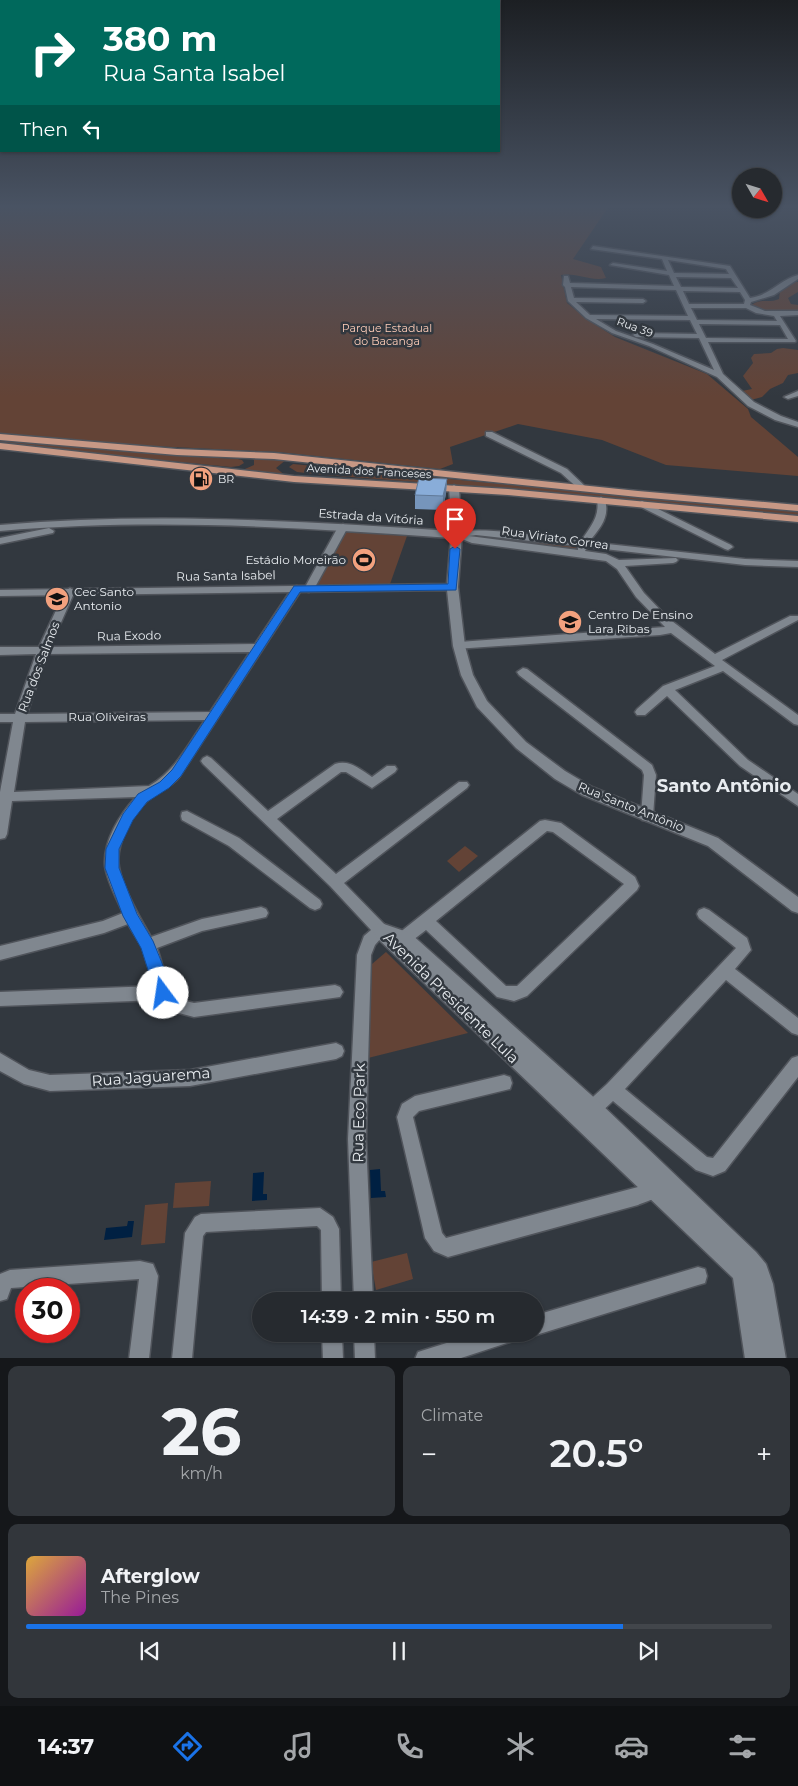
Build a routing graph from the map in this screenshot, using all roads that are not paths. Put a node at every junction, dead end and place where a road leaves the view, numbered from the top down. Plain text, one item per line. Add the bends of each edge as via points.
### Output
1 (615, 269) edge
2 (642, 269) edge
3 (670, 269) edge
4 (729, 269) edge
5 (617, 273) dead end
6 (672, 274) junction
7 (735, 276) junction
8 (798, 277) edge
9 (621, 281) dead end
10 (628, 285) junction
11 (636, 285) junction
12 (679, 290) junction
13 (743, 290) junction
14 (571, 300) junction
15 (643, 301) junction
16 (747, 303) junction
17 (687, 306) junction
18 (798, 313) edge
19 (776, 314) junction
20 (588, 317) junction
21 (649, 318) junction
22 (694, 320) junction
23 (782, 323) junction
24 (620, 335) junction
25 (703, 338) junction
26 (720, 374) junction
27 (798, 393) edge
28 (788, 397) dead end
29 (798, 425) edge
30 (489, 434) dead end
31 (0, 437) edge
32 (0, 446) edge
33 (177, 452) junction
34 (179, 465) junction
35 (385, 468) junction
36 (372, 483) junction
37 (454, 488) junction
38 (584, 489) junction
39 (601, 500) junction
40 (642, 504) junction
41 (666, 506) junction
42 (798, 508) edge
43 (798, 519) edge
44 (677, 521) junction
45 (86, 522) junction
46 (343, 527) junction
47 (0, 528) edge
48 (457, 535) junction
49 (0, 541) edge
50 (728, 547) dead end
51 (582, 548) junction
52 (704, 557) junction
53 (617, 563) junction
54 (798, 564) edge
55 (452, 587) junction
56 (303, 589) junction
57 (70, 591) junction
58 (0, 593) edge
59 (794, 618) dead end
60 (673, 629) junction
61 (459, 646) junction
62 (259, 648) junction
63 (0, 651) edge
64 (44, 651) junction
65 (718, 663) junction
66 (523, 672) dead end
67 (667, 689) junction
68 (641, 712) dead end
69 (215, 716) junction
70 (20, 717) junction
71 (0, 718) edge
72 (798, 721) edge
73 (207, 762) dead end
74 (392, 770) dead end
75 (463, 786) dead end
76 (153, 791) junction
77 (3, 796) edge
78 (798, 801) edge
79 (187, 816) dead end
80 (647, 816) junction
81 (268, 818) junction
82 (0, 834) edge
83 (335, 882) junction
84 (315, 904) dead end
85 (798, 906) edge
86 (261, 913) dead end
87 (704, 914) dead end
88 (131, 916) junction
89 (426, 921) junction
90 (381, 930) junction
91 (400, 942) junction
92 (148, 945) junction
93 (0, 953) edge
94 (726, 971) junction
95 (335, 992) dead end
96 (163, 993) junction
97 (0, 999) edge
98 (798, 1028) edge
99 (336, 1052) dead end
100 (0, 1062) edge
101 (798, 1064) edge
102 (504, 1083) dead end
103 (613, 1090) junction
104 (586, 1115) junction
105 (658, 1184) junction
106 (698, 1276) dead end
107 (0, 1292) edge
108 (332, 1292) edge
109 (364, 1292) edge
110 (544, 1323) edge
111 (332, 1342) edge
112 (364, 1342) edge
113 (479, 1342) edge
114 (139, 1358) edge
115 (182, 1358) edge
116 (333, 1358) edge
117 (365, 1358) edge
118 (425, 1358) edge
119 (756, 1358) edge
120 (775, 1358) edge

1 - 5 street
2 - 6 street
3 - 6 street
4 - 7 street
6 - 7 street
6 - 12 street
7 - 13 street
8 - 16 street via 788,280 775,292
9 - 10 street
10 - 11 street
10 - 14 street, Rua 39 via 566,281
11 - 12 street
11 - 15 street
12 - 13 street
12 - 17 street
13 - 16 street
14 - 15 street
14 - 20 street, Rua 39
15 - 21 street
16 - 17 street
16 - 19 street via 754,310
17 - 22 street
18 - 19 street
19 - 23 street
20 - 21 street
20 - 24 street, Rua 39
21 - 22 street
22 - 23 street
22 - 25 street
23 - 25 street via 793,339 790,341
24 - 25 street
24 - 26 street, Rua 39 via 652,344
25 - 26 street
26 - 29 street via 751,404
27 - 28 street
30 - 38 street via 564,472
31 - 33 main road, Avenida dos Franceses
32 - 34 main road, Avenida dos Franceses
33 - 34 main road via 240,456 250,461 238,469
33 - 35 main road, Avenida dos Franceses via 274,456
34 - 36 main road, Avenida dos Franceses via 294,479
35 - 36 main road via 298,461 288,463 284,468 293,474
35 - 38 main road, Avenida dos Franceses
36 - 37 main road, Avenida dos Franceses
37 - 39 main road, Avenida dos Franceses
37 - 48 street, Rua Santo Antônio
38 - 42 main road, Avenida dos Franceses
39 - 40 main road, Avenida dos Franceses
39 - 51 street via 600,520
40 - 41 main road, Avenida dos Franceses
40 - 44 street
41 - 43 main road, Avenida dos Franceses
41 - 44 street
44 - 50 street
45 - 46 street, Estrada da Vitória via 205,520
45 - 47 street, Estrada da Vitória
45 - 49 street
46 - 48 street, Estrada da Vitória
46 - 56 street
48 - 51 street, Rua Viriato Correa via 472,540
48 - 55 street, Rua Santo Antônio
51 - 52 street
51 - 53 street, Rua Viriato Correa
52 - 53 street
52 - 54 street
53 - 60 street, Rua Viriato Correa via 650,607
55 - 56 street, Rua Santa Isabel
55 - 61 street, Rua Santo Antônio
56 - 57 street, Rua Santa Isabel
56 - 62 street
57 - 58 street, Rua Santa Isabel
57 - 64 street, Rua dos Salmos
59 - 65 street
60 - 61 street
60 - 65 street, Rua Viriato Correa
61 - 80 street, Rua Santo Antônio via 467,675 482,704 521,745 573,784
62 - 64 street, Rua Exodo
62 - 69 street
63 - 64 street, Rua Exodo
64 - 70 street, Rua dos Salmos
65 - 67 street
65 - 72 street, Rua Viriato Correa
66 - 80 street via 648,768
67 - 68 street
67 - 78 street via 744,763
69 - 70 street, Rua Oliveiras
69 - 76 street via 171,780
70 - 71 street, Rua Oliveiras
70 - 77 street, Rua dos Salmos
73 - 81 street
74 - 81 street via 372,784 349,768 340,767
75 - 83 street
76 - 77 street
76 - 88 street via 142,798 128,817 112,849 112,868
77 - 82 street, Rua dos Salmos
79 - 84 street via 234,842
80 - 85 street, Rua Santo Antônio via 713,842
81 - 83 street
83 - 90 street
86 - 92 street via 202,925
87 - 94 street via 744,946
88 - 92 street
88 - 93 street via 104,927
89 - 89 street via 502,992 514,994 522,991 559,957 631,889 632,884 556,827 545,824
89 - 91 street
90 - 91 street, Avenida Presidente Lula
90 - 109 street, Rua Eco Park via 369,941 364,955 357,1139
91 - 104 street, Avenida Presidente Lula
92 - 96 street
94 - 98 street
94 - 103 street
95 - 96 street via 194,1010 180,1007
96 - 97 street
99 - 100 street, Rua Jaguarema via 190,1078 50,1083 34,1082
101 - 103 street via 719,1165 713,1167 702,1164
102 - 105 street via 415,1104 405,1117 434,1238 440,1245 448,1248
103 - 104 street
104 - 105 street, Avenida Presidente Lula
105 - 119 street, Avenida Presidente Lula via 740,1271 745,1284
105 - 120 street, Avenida Presidente Lula via 749,1258 759,1271
106 - 110 street
107 - 114 street via 5,1281 10,1279 146,1271 149,1276
108 - 115 street via 330,1229 320,1218 201,1223 194,1233
111 - 116 street
112 - 117 street
113 - 118 street

